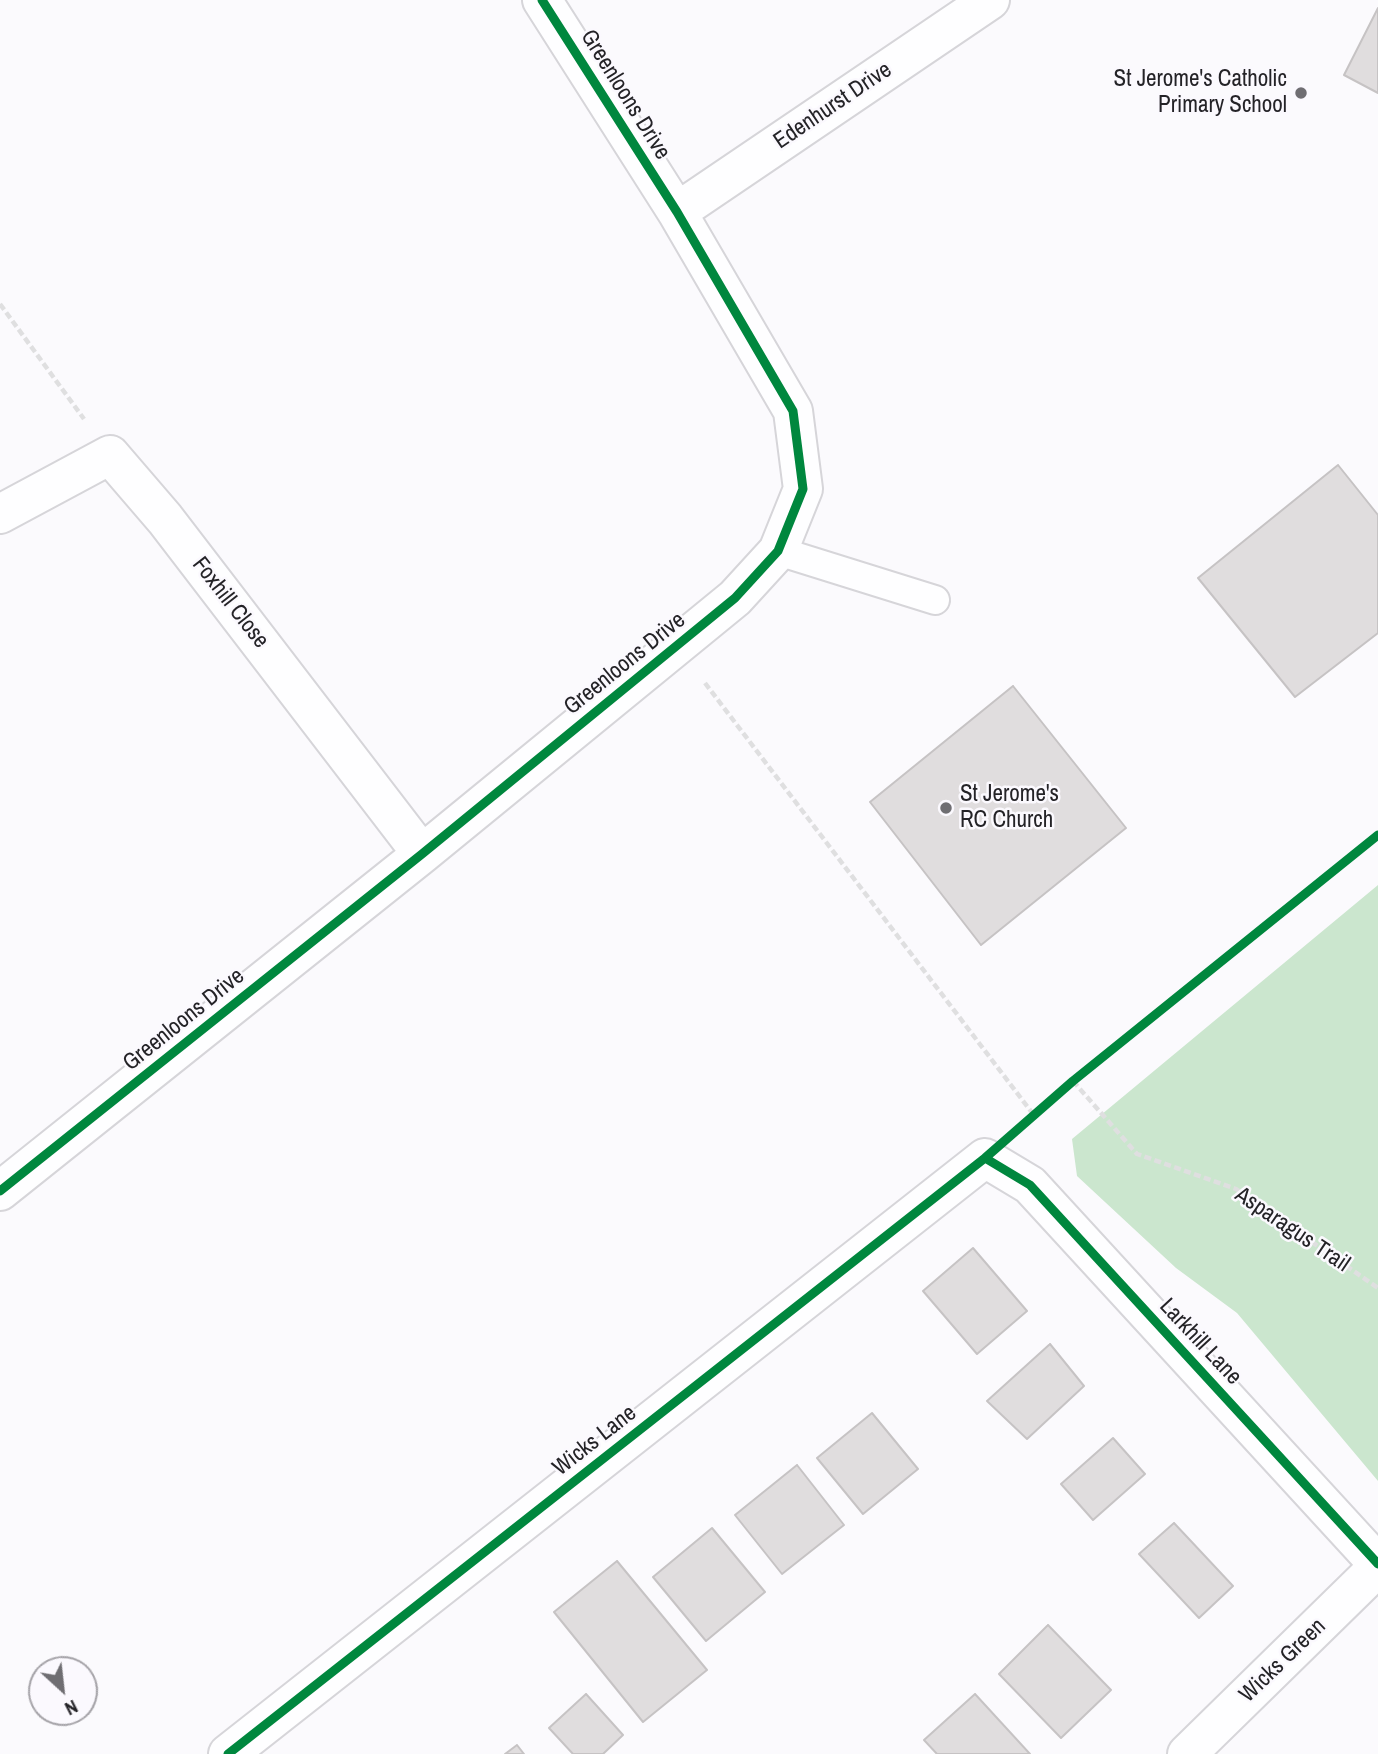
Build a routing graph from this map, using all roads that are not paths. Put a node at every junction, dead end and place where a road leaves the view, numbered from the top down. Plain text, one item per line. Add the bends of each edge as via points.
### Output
1 (542, 0) edge
2 (990, 0) edge
3 (677, 212) junction
4 (0, 514) edge
5 (778, 551) junction
6 (935, 600) dead end
7 (422, 854) junction
8 (985, 1158) joint
9 (0, 1191) edge
10 (1378, 1565) edge
11 (228, 1754) edge
12 (1187, 1754) edge

1 - 3 street, Greenloons Drive
2 - 3 street, Edenhurst Drive
3 - 5 street, Greenloons Drive via 793,411 803,489
4 - 7 street, Foxhill Close via 110,455 165,519
5 - 6 lane
5 - 7 street, Greenloons Drive via 735,598
7 - 9 street, Greenloons Drive
8 - 10 street, Larkhill Lane via 1030,1185
8 - 11 street, Wicks Lane
10 - 12 street, Wicks Green

